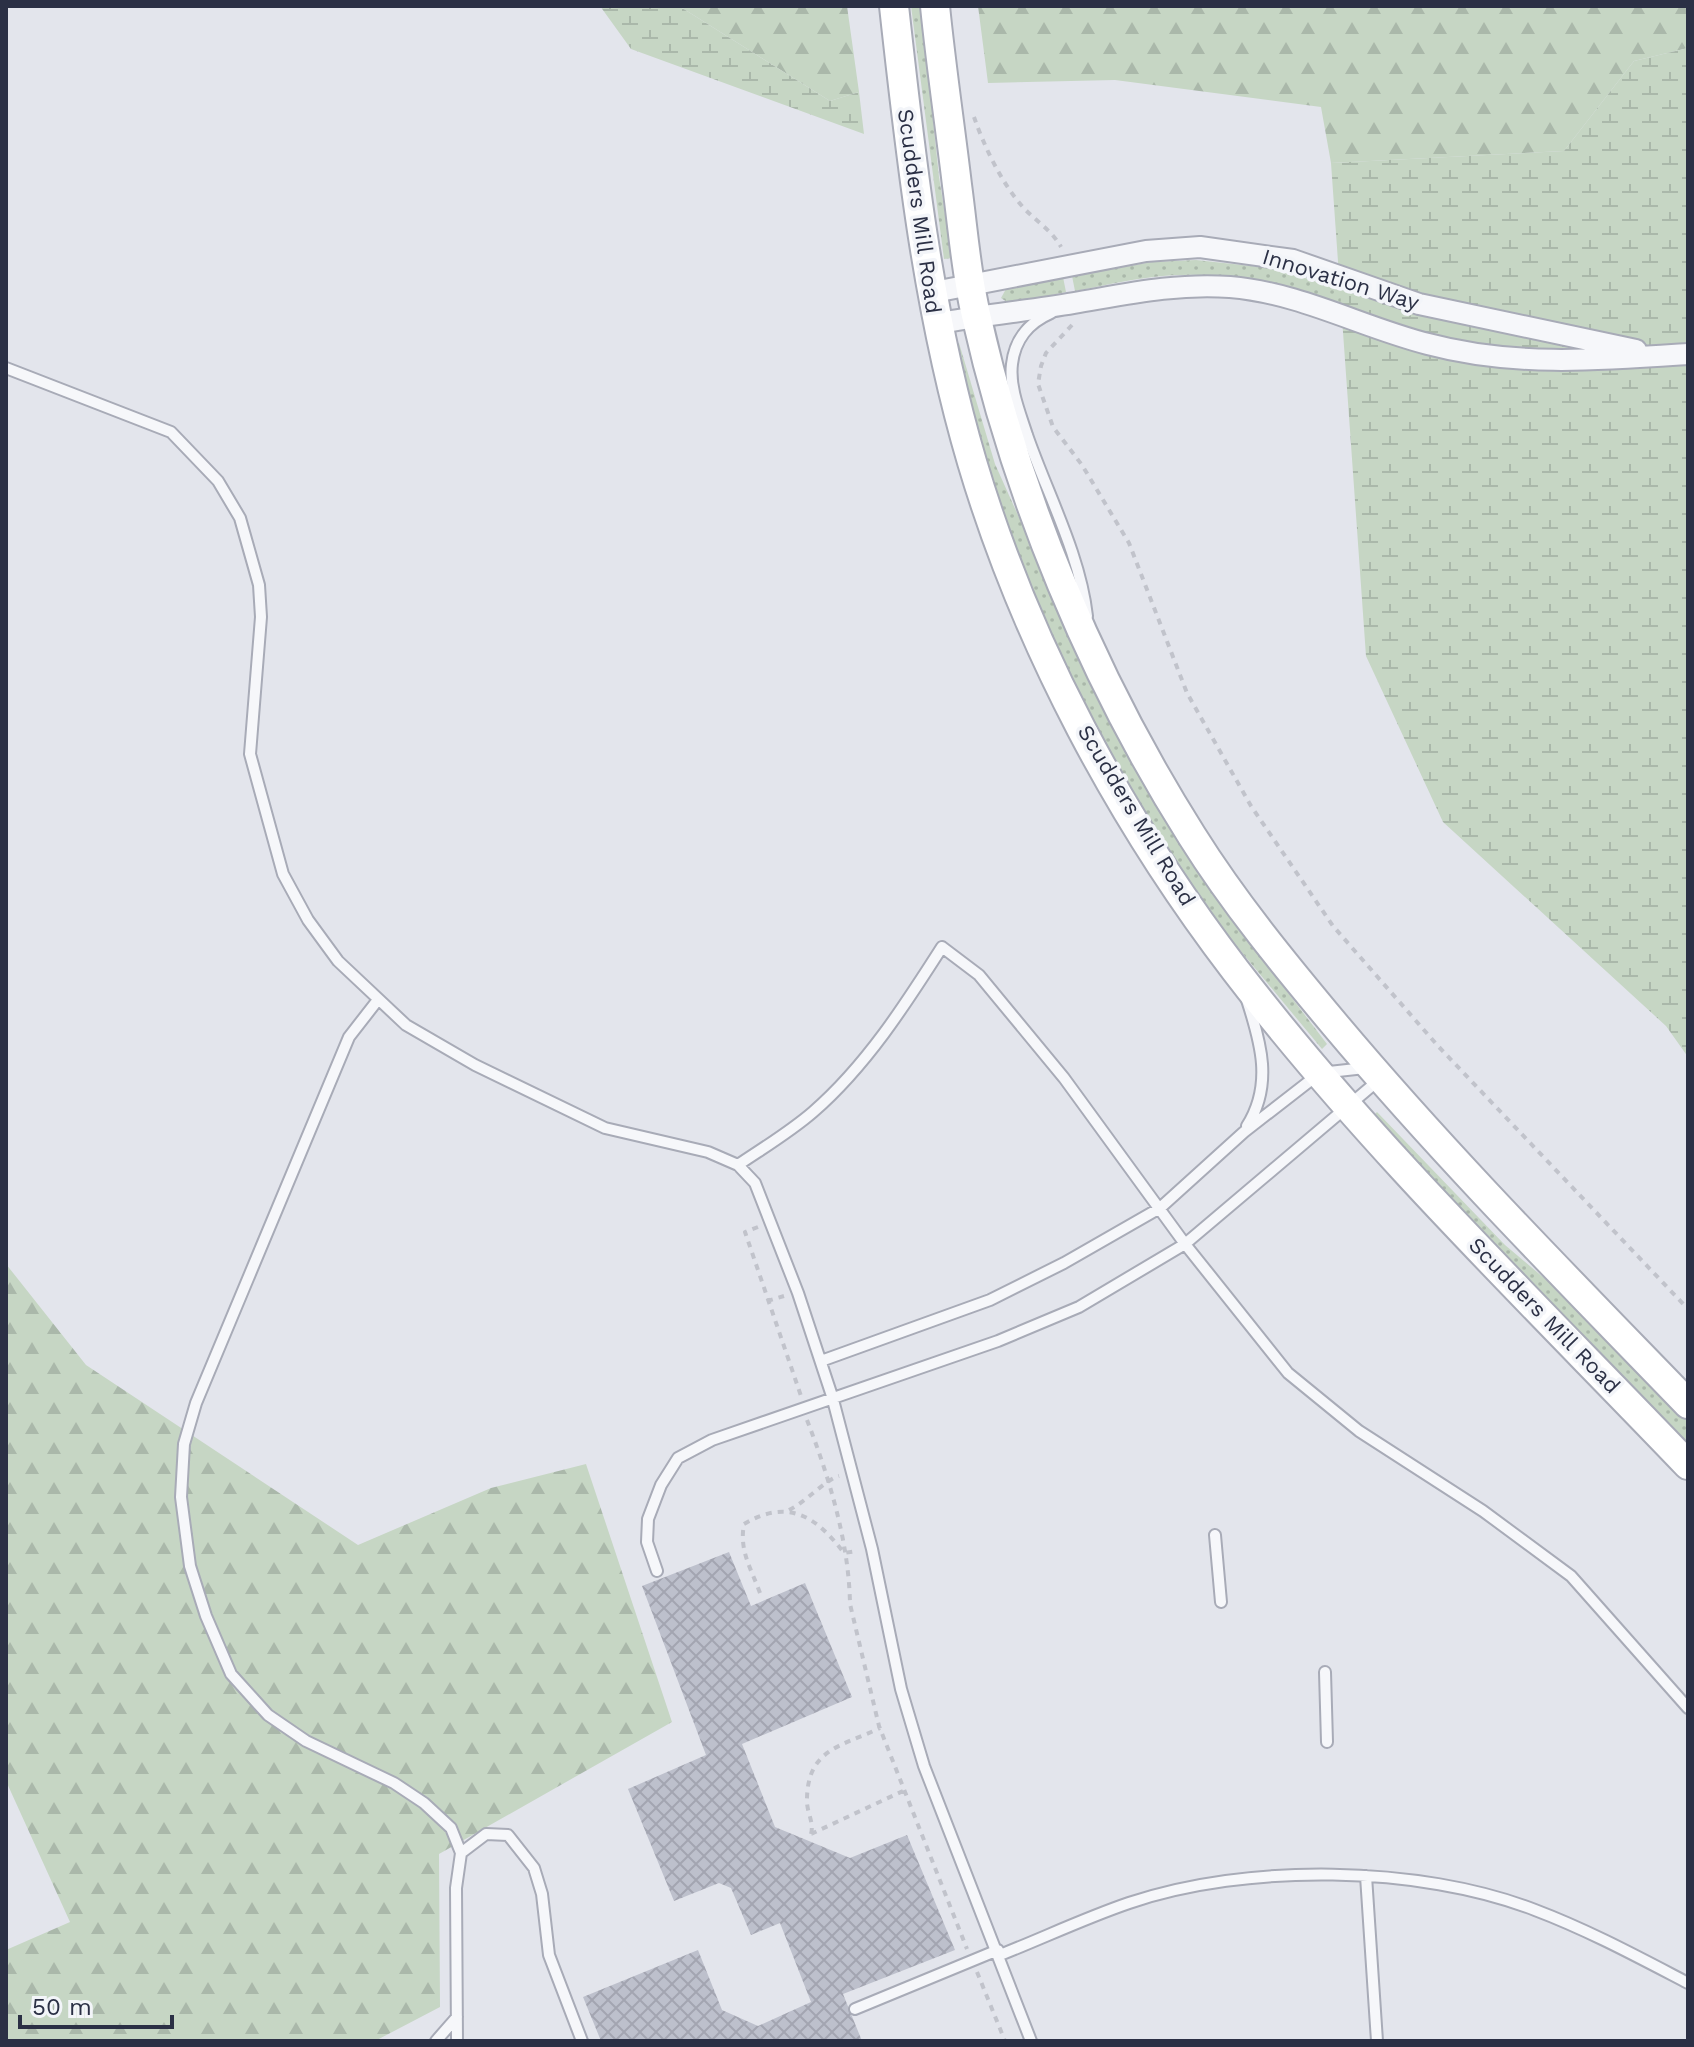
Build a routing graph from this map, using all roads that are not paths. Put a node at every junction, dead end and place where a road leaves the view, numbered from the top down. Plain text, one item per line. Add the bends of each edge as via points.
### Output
1 (894, 6) edge
2 (935, 6) edge
3 (970, 285) junction
4 (929, 293) junction
5 (1074, 303) junction
6 (1458, 313) junction
7 (976, 316) junction
8 (935, 324) junction
9 (1449, 350) junction
10 (1688, 354) edge
11 (1664, 356) junction
12 (6, 368) edge
13 (1088, 642) junction
14 (1237, 972) junction
15 (377, 1001) junction
16 (1320, 1073) junction
17 (1376, 1073) junction
18 (1348, 1105) junction
19 (1244, 1132) junction
20 (738, 1165) junction
21 (1160, 1208) junction
22 (1185, 1244) junction
23 (821, 1361) junction
24 (832, 1396) junction
25 (1688, 1404) edge
26 (1688, 1465) edge
27 (1215, 1535) dead end
28 (657, 1571) dead end
29 (1221, 1602) dead end
30 (1325, 1672) dead end
31 (1688, 1708) edge
32 (1327, 1742) dead end
33 (461, 1853) junction
34 (1366, 1876) junction
35 (999, 1952) junction
36 (1688, 1983) edge
37 (855, 2009) dead end
38 (457, 2017) junction
39 (436, 2041) edge
40 (457, 2041) edge
41 (582, 2041) edge
42 (1031, 2041) edge
43 (1377, 2041) edge

1 - 4 main road, Scudders Mill Road
2 - 3 main road, Scudders Mill Road
3 - 4 street, Innovation Way
3 - 6 street, Innovation Way via 1146,251 1200,247 1293,260
3 - 7 main road, Scudders Mill Road
4 - 8 main road, Scudders Mill Road
5 - 7 street, Innovation Way
5 - 9 street, Innovation Way via 1181,286 1231,287 1320,306
5 - 13 lane via 1029,326 1015,346 1011,374 1080,582
6 - 9 street
6 - 11 street, Innovation Way
7 - 8 street, Innovation Way
7 - 13 main road, Scudders Mill Road via 1021,473
8 - 14 main road, Scudders Mill Road via 973,465 1054,671 1129,812
9 - 11 street, Innovation Way via 1501,359
10 - 11 street, Innovation Way
12 - 15 lane via 171,432 218,481 233,505 259,585 250,754 264,815 283,874 308,920
13 - 17 main road, Scudders Mill Road via 1194,840 1289,970
14 - 16 main road, Scudders Mill Road
14 - 19 lane via 1263,1057 1262,1093
15 - 20 lane via 406,1025 475,1065 605,1128 708,1152
15 - 33 lane via 349,1037 196,1403 184,1444 181,1497 190,1566 231,1674 268,1715 306,1741 360,1764 424,1803 451,1828
16 - 17 lane
16 - 18 main road, Scudders Mill Road
16 - 19 lane
17 - 18 lane
17 - 25 main road, Scudders Mill Road
18 - 22 lane
18 - 26 main road, Scudders Mill Road
19 - 21 lane
20 - 21 lane via 813,1112 859,1063 942,947 979,975
20 - 23 lane via 755,1183 778,1235
21 - 22 lane
21 - 23 lane via 990,1300
22 - 24 lane via 1079,1307 998,1341
22 - 31 lane via 1288,1373 1359,1431 1571,1576
23 - 24 lane
24 - 28 lane via 678,1458 648,1519 647,1542
24 - 35 lane via 924,1766
27 - 29 lane
30 - 32 lane
33 - 38 lane via 456,1888
33 - 41 lane via 486,1834 508,1835 534,1868 549,1955
34 - 35 lane via 1262,1878 1188,1890 1132,1902
34 - 36 lane via 1434,1884 1533,1909
34 - 43 lane
35 - 37 lane
35 - 42 lane
38 - 39 lane
38 - 40 lane

